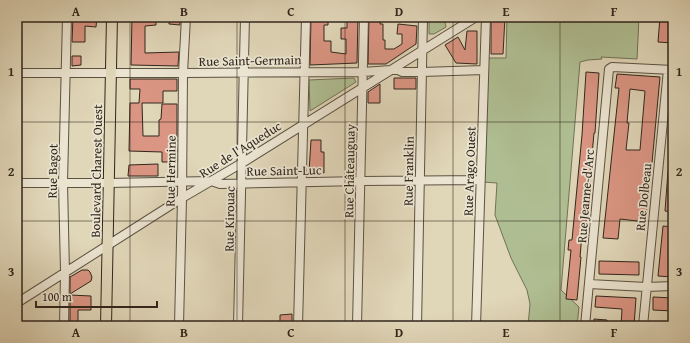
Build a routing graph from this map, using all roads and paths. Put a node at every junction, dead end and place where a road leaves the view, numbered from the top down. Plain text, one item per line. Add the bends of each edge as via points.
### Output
1 (67, 17) edge
2 (112, 17) edge
3 (186, 17) edge
4 (245, 17) edge
5 (306, 17) edge
6 (364, 17) edge
7 (423, 17) edge
8 (476, 17) edge
9 (486, 17) edge
10 (422, 50) junction
11 (391, 70) junction
12 (484, 70) junction
13 (670, 70) edge
14 (304, 71) junction
15 (111, 72) junction
16 (244, 72) junction
17 (363, 72) junction
18 (422, 72) junction
19 (17, 73) edge
20 (66, 73) junction
21 (183, 73) junction
22 (363, 87) junction
23 (303, 124) junction
24 (242, 163) junction
25 (480, 180) junction
26 (211, 181) junction
27 (361, 181) junction
28 (420, 181) junction
29 (182, 182) junction
30 (301, 182) junction
31 (17, 183) edge
32 (63, 183) junction
33 (108, 183) junction
34 (242, 183) junction
35 (182, 198) junction
36 (107, 245) junction
37 (65, 272) junction
38 (589, 284) junction
39 (673, 286) edge
40 (646, 287) junction
41 (17, 303) edge
42 (64, 326) edge
43 (106, 326) edge
44 (179, 326) edge
45 (238, 326) edge
46 (298, 326) edge
47 (357, 326) edge
48 (417, 326) edge
49 (476, 326) edge
50 (585, 326) edge
51 (643, 326) edge

1 - 20 street, Rue Bagot
2 - 15 main road, Boulevard Charest Ouest
3 - 21 street, Rue Hermine
4 - 16 street, Rue Kirouac
5 - 14 street
6 - 17 street, Rue Châteauguay
7 - 10 street, Rue Franklin
8 - 10 street, Rue de l'Aqueduc
9 - 12 street, Rue Arago Ouest
10 - 11 street, Rue de l'Aqueduc
10 - 18 street, Rue Franklin
11 - 17 street, Rue Saint-Germain
11 - 18 street, Rue Saint-Germain
11 - 22 street, Rue de l'Aqueduc
12 - 18 street, Rue Saint-Germain
12 - 25 street, Rue Arago Ouest
13 - 38 street, Rue Jeanne-d'Arc via 612,67 609,69
13 - 40 street, Rue Dolbeau
14 - 16 street, Rue Saint-Germain
14 - 17 street, Rue Saint-Germain
14 - 23 street
15 - 20 street, Rue Saint-Germain
15 - 21 street, Rue Saint-Germain
15 - 33 main road, Boulevard Charest Ouest
16 - 21 street, Rue Saint-Germain
16 - 24 street, Rue Kirouac
17 - 22 street, Rue Châteauguay
18 - 28 street, Rue Franklin
19 - 20 street, Rue Saint-Germain
20 - 32 street, Rue Bagot
21 - 29 street, Rue Hermine
22 - 23 street, Rue de l'Aqueduc
22 - 27 street, Rue Châteauguay
23 - 24 street, Rue de l'Aqueduc
23 - 30 street
24 - 26 street, Rue de l'Aqueduc
24 - 34 street, Rue Kirouac
25 - 28 street, Rue Saint-Luc
25 - 49 street, Rue Arago Ouest
26 - 29 street, Rue Saint-Luc
26 - 34 street, Rue Saint-Luc via 220,184
26 - 35 street, Rue de l'Aqueduc
27 - 28 street, Rue Saint-Luc
27 - 30 street, Rue Saint-Luc
27 - 47 street, Rue Châteauguay
28 - 48 street, Rue Franklin
29 - 33 street, Rue Saint-Luc
29 - 35 street, Rue Hermine
30 - 34 street, Rue Saint-Luc
30 - 46 street
31 - 32 street, Rue Saint-Luc
32 - 33 street, Rue Saint-Luc
32 - 37 street, Rue Bagot
33 - 36 main road, Boulevard Charest Ouest
34 - 45 street, Rue Kirouac
35 - 36 street, Rue de l'Aqueduc
35 - 44 street, Rue Hermine
36 - 37 street, Rue de l'Aqueduc
36 - 43 main road, Boulevard Charest Ouest
37 - 41 street, Rue de l'Aqueduc
37 - 42 street, Rue Bagot
38 - 40 street
38 - 50 street, Rue Jeanne-d'Arc
39 - 40 street
40 - 51 street, Rue Dolbeau

